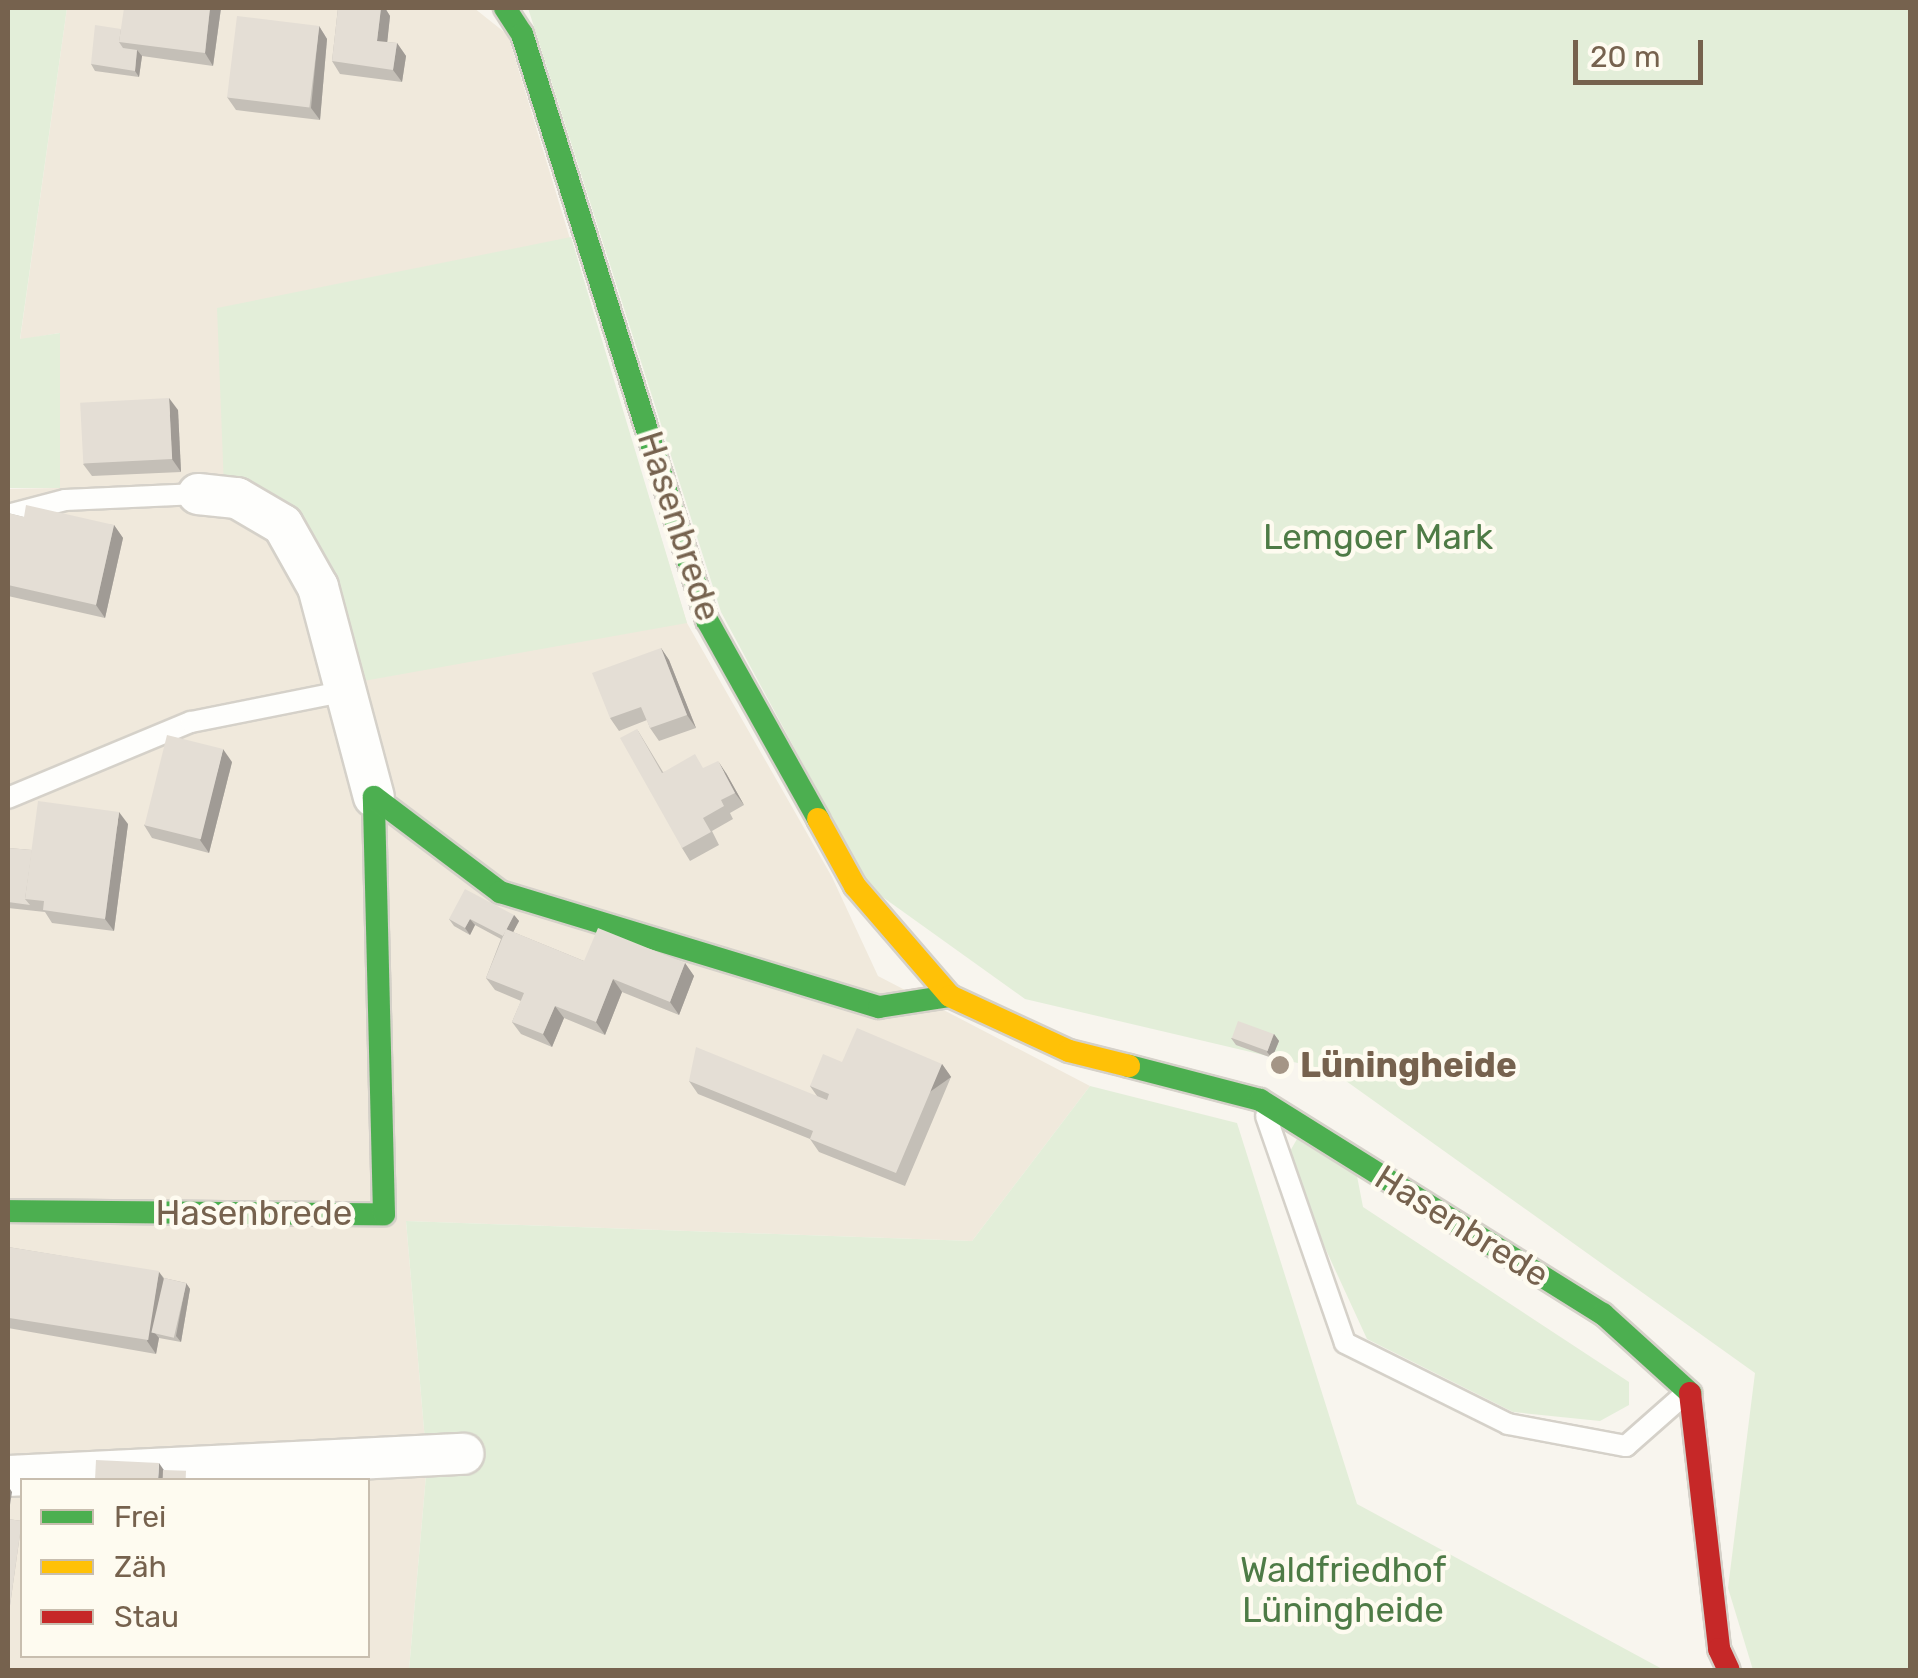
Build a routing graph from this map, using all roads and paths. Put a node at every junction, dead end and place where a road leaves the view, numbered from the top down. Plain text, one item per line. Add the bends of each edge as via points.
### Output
1 (505, 8) edge
2 (198, 494) joint
3 (8, 515) edge
4 (346, 691) junction
5 (8, 798) edge
6 (374, 798) junction
7 (950, 996) junction
8 (1260, 1100) junction
9 (8, 1212) edge
10 (1690, 1389) junction
11 (463, 1454) dead end
12 (8, 1476) edge
13 (1729, 1670) edge

1 - 7 street, Hasenbrede via 522,34 707,620 855,886
2 - 3 lane via 65,500
2 - 4 street, Hasenbrede via 237,498 283,525 318,587
4 - 5 lane via 191,722
4 - 6 street, Hasenbrede
6 - 7 street via 500,892 879,1006
6 - 9 street, Hasenbrede via 384,1214
7 - 8 street, Hasenbrede via 1069,1051
8 - 10 street, Hasenbrede via 1603,1314
8 - 10 lane via 1345,1343 1508,1424 1626,1446
10 - 13 street via 1719,1649
11 - 12 street

